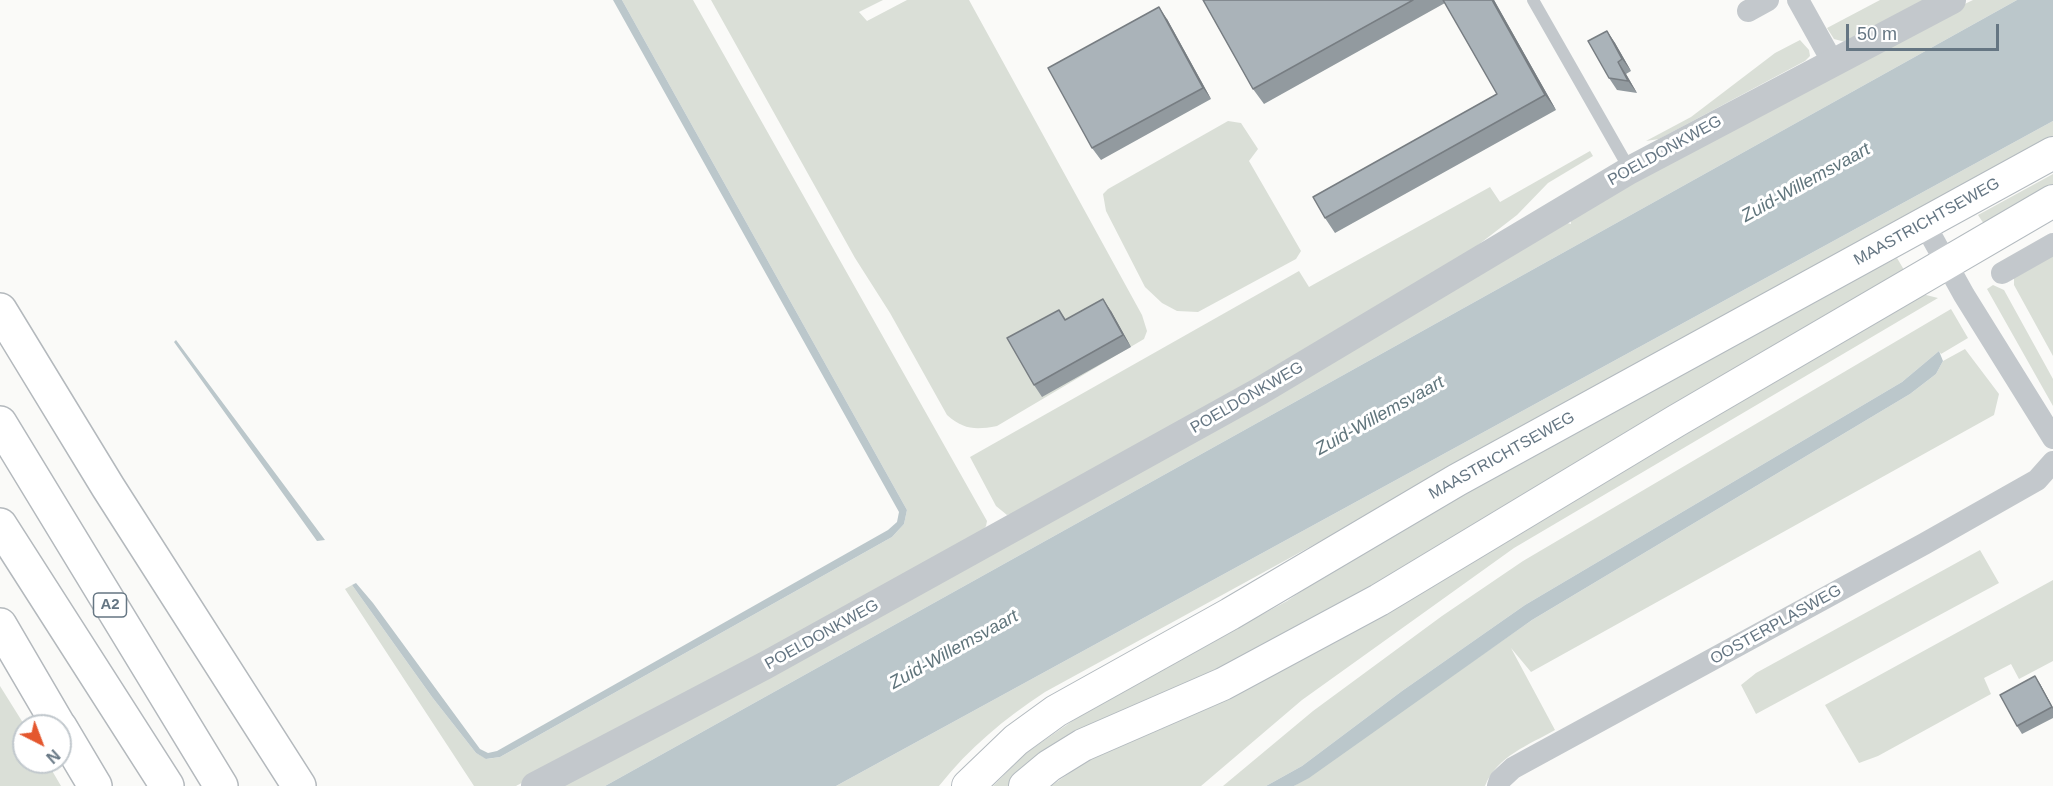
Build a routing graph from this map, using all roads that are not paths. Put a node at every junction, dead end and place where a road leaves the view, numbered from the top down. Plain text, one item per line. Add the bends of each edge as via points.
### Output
1 (1533, 0) edge
2 (1798, 0) edge
3 (1952, 0) edge
4 (1832, 61) junction
5 (2053, 153) edge
6 (1630, 170) junction
7 (2053, 201) edge
8 (1924, 223) junction
9 (2053, 244) edge
10 (1946, 262) junction
11 (2002, 273) dead end
12 (0, 310) edge
13 (0, 423) edge
14 (2053, 438) edge
15 (2053, 465) edge
16 (0, 525) edge
17 (0, 626) edge
18 (52, 714) edge
19 (72, 747) edge
20 (95, 786) edge
21 (167, 786) edge
22 (221, 786) edge
23 (299, 786) edge
24 (535, 786) edge
25 (968, 786) edge
26 (1025, 786) edge
27 (1498, 786) edge

1 - 6 lane
2 - 4 street
3 - 4 street, POELDONKWEG
4 - 6 street, POELDONKWEG
5 - 8 main road, MAASTRICHTSEWEG
6 - 24 street, POELDONKWEG via 1260,391 766,665
7 - 10 main road
8 - 10 street
8 - 25 main road, MAASTRICHTSEWEG via 1457,480 1056,711 1016,740
9 - 11 street
10 - 14 street
10 - 26 main road via 1370,606 1223,684 1083,745
12 - 23 highway
13 - 22 highway, A2
15 - 27 street, OOSTERPLASWEG via 2037,480 1924,544 1513,768
16 - 21 highway
17 - 18 highway
19 - 20 highway

